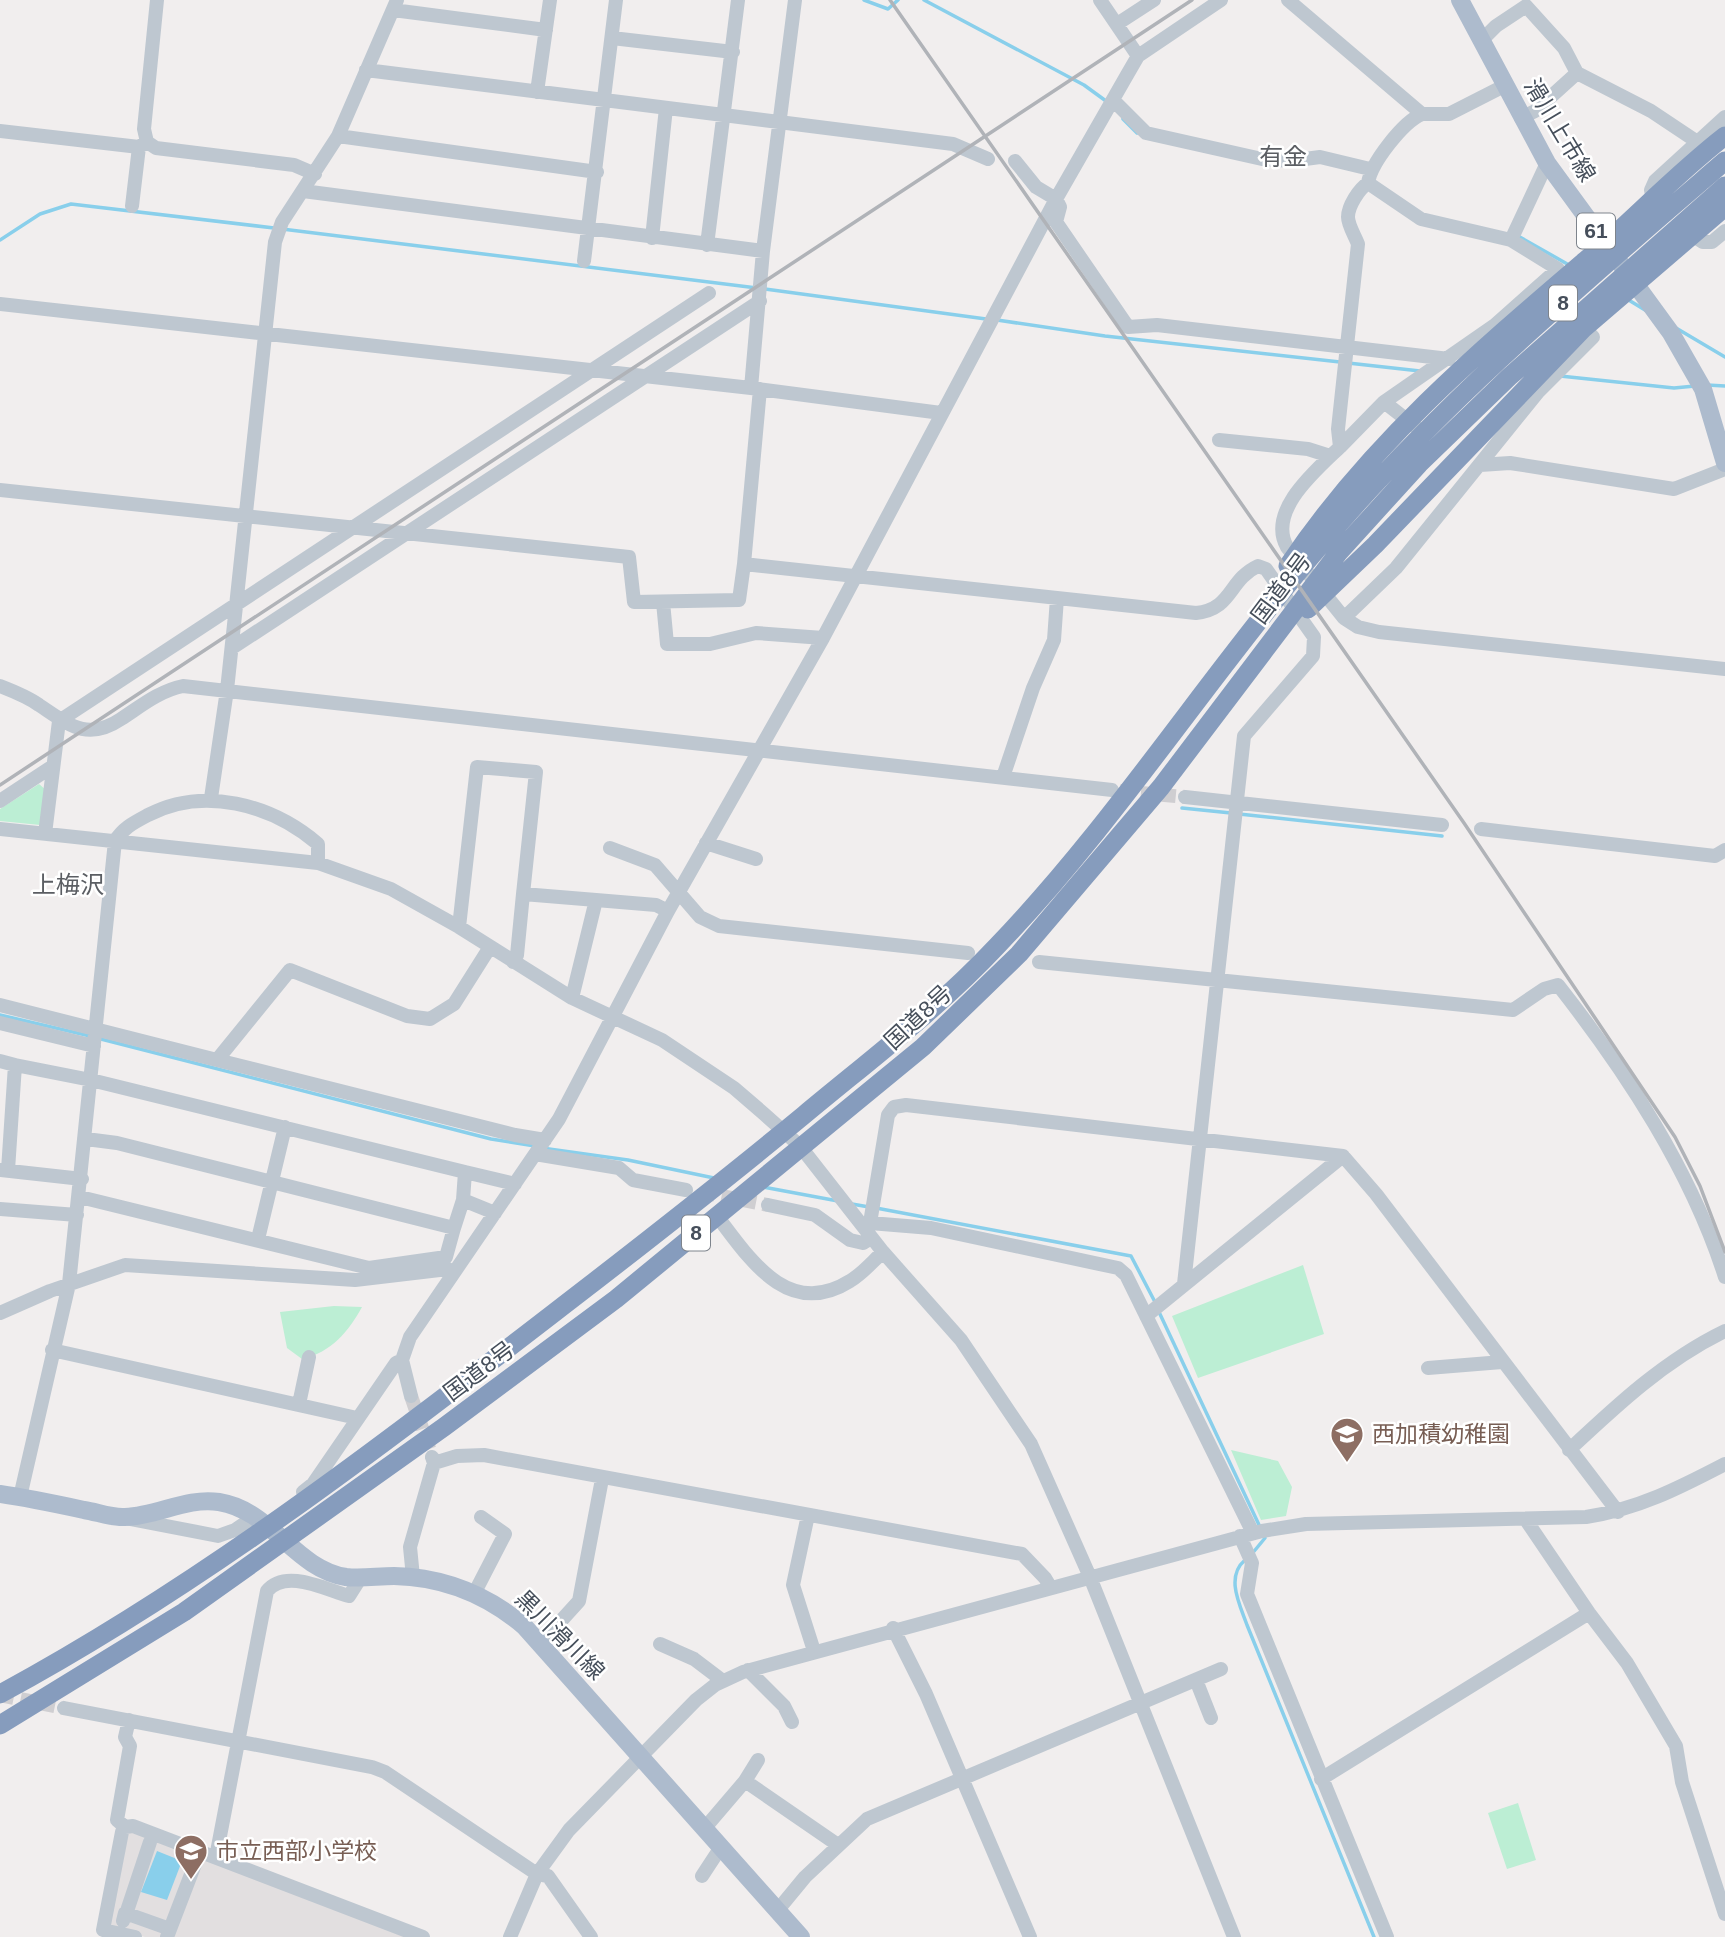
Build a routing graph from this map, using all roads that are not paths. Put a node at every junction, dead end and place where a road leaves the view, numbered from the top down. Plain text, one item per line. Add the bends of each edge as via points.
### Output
1 (157, 0) edge
2 (550, 0) edge
3 (616, 0) edge
4 (738, 0) edge
5 (795, 0) edge
6 (1100, 0) edge
7 (1154, 0) edge
8 (1221, 0) edge
9 (1288, 0) edge
10 (1460, 0) edge
11 (393, 3) edge
12 (1117, 24) junction
13 (546, 30) junction
14 (612, 38) junction
15 (1481, 41) junction
16 (733, 52) junction
17 (1138, 56) junction
18 (366, 70) junction
19 (1577, 73) junction
20 (1504, 86) junction
21 (537, 92) junction
22 (605, 100) junction
23 (1113, 100) junction
24 (666, 108) junction
25 (1422, 114) junction
26 (724, 115) junction
27 (1725, 117) edge
28 (1521, 118) junction
29 (780, 122) junction
30 (0, 131) edge
31 (338, 136) junction
32 (1725, 136) edge
33 (1696, 141) junction
34 (143, 144) junction
35 (988, 159) dead end
36 (1015, 161) dead end
37 (1725, 161) edge
38 (1547, 163) junction
39 (597, 172) junction
40 (315, 174) junction
41 (1369, 176) junction
42 (1725, 186) edge
43 (303, 191) junction
44 (1056, 199) junction
45 (1653, 200) junction
46 (132, 206) dead end
47 (1722, 217) edge
48 (590, 230) junction
49 (652, 238) junction
50 (1511, 240) junction
51 (1604, 243) junction
52 (707, 245) junction
53 (763, 251) junction
54 (584, 261) dead end
55 (1636, 282) junction
56 (1550, 283) junction
57 (709, 293) dead end
58 (760, 301) junction
59 (0, 304) edge
60 (1584, 328) junction
61 (266, 334) junction
62 (1346, 347) junction
63 (1449, 359) junction
64 (594, 370) junction
65 (643, 376) junction
66 (755, 389) junction
67 (1384, 402) junction
68 (941, 413) junction
69 (1219, 440) dead end
70 (1335, 451) junction
71 (1413, 457) junction
72 (1725, 463) edge
73 (1725, 469) edge
74 (1475, 471) junction
75 (0, 490) edge
76 (246, 518) junction
77 (352, 529) junction
78 (405, 534) junction
79 (1306, 551) junction
80 (744, 564) junction
81 (855, 576) junction
82 (1330, 576) junction
83 (1057, 598) junction
84 (237, 601) junction
85 (663, 602) junction
86 (1344, 618) junction
87 (823, 638) junction
88 (232, 648) junction
89 (1725, 669) edge
90 (0, 686) edge
91 (227, 690) junction
92 (59, 721) junction
93 (758, 750) junction
94 (52, 766) junction
95 (1003, 777) junction
96 (1112, 790) tunnel mouth
97 (1185, 797) tunnel mouth
98 (211, 798) junction
99 (0, 801) edge
100 (1235, 802) junction
101 (1442, 825) dead end
102 (0, 829) edge
103 (1481, 829) dead end
104 (45, 834) junction
105 (115, 842) junction
106 (706, 843) junction
107 (610, 848) dead end
108 (1725, 850) edge
109 (756, 859) dead end
110 (318, 863) junction
111 (523, 894) junction
112 (678, 894) junction
113 (596, 900) junction
114 (668, 911) junction
115 (459, 927) junction
116 (490, 947) junction
117 (968, 953) dead end
118 (513, 962) junction
119 (1039, 962) dead end
120 (1216, 978) junction
121 (572, 998) junction
122 (0, 1005) edge
123 (612, 1016) junction
124 (0, 1023) edge
125 (95, 1029) junction
126 (94, 1046) junction
127 (217, 1060) junction
128 (0, 1061) edge
129 (15, 1065) junction
130 (91, 1080) junction
131 (285, 1127) junction
132 (784, 1132) junction
133 (1199, 1138) junction
134 (86, 1139) junction
135 (545, 1140) junction
136 (800, 1146) junction
137 (535, 1154) junction
138 (1343, 1156) junction
139 (4, 1170) edge
140 (465, 1172) junction
141 (82, 1179) junction
142 (272, 1182) junction
143 (515, 1184) junction
144 (686, 1190) tunnel mouth
145 (80, 1196) junction
146 (463, 1200) junction
147 (768, 1205) tunnel mouth
148 (0, 1209) edge
149 (495, 1213) junction
150 (77, 1216) junction
151 (717, 1216) junction
152 (454, 1228) junction
153 (868, 1229) junction
154 (258, 1239) junction
155 (883, 1252) junction
156 (448, 1269) dead end
157 (1725, 1278) edge
158 (69, 1284) junction
159 (1184, 1284) junction
160 (0, 1313) edge
161 (1146, 1316) junction
162 (1725, 1331) edge
163 (52, 1350) junction
164 (309, 1357) dead end
165 (402, 1360) junction
166 (1502, 1362) junction
167 (1428, 1368) dead end
168 (411, 1396) tunnel mouth
169 (299, 1404) junction
170 (357, 1418) junction
171 (1569, 1450) junction
172 (1725, 1464) edge
173 (602, 1479) junction
174 (0, 1494) edge
175 (20, 1497) junction
176 (1618, 1512) junction
177 (808, 1516) junction
178 (122, 1517) junction
179 (481, 1517) dead end
180 (1526, 1520) junction
181 (268, 1526) junction
182 (1246, 1534) junction
183 (361, 1577) junction
184 (413, 1577) junction
185 (1090, 1577) junction
186 (1051, 1588) junction
187 (475, 1592) junction
188 (1589, 1613) junction
189 (893, 1628) junction
190 (540, 1644) junction
191 (660, 1644) dead end
192 (814, 1651) junction
193 (1221, 1669) dead end
194 (748, 1670) junction
195 (1196, 1680) junction
196 (723, 1681) junction
197 (0, 1694) edge
198 (1140, 1703) junction
199 (64, 1708) tunnel mouth
200 (1211, 1718) dead end
201 (129, 1720) junction
202 (792, 1722) dead end
203 (0, 1725) edge
204 (240, 1740) junction
205 (642, 1757) junction
206 (758, 1759) dead end
207 (962, 1777) junction
208 (1321, 1779) junction
209 (745, 1781) junction
210 (125, 1827) junction
211 (704, 1829) junction
212 (150, 1842) dead end
213 (838, 1845) junction
214 (721, 1847) junction
215 (200, 1851) junction
216 (216, 1857) junction
217 (537, 1874) junction
218 (702, 1875) dead end
219 (777, 1911) junction
220 (126, 1914) junction
221 (1725, 1914) edge
222 (118, 1933) junction
223 (168, 1933) edge
224 (135, 1937) edge
225 (423, 1937) edge
226 (510, 1937) edge
227 (591, 1937) edge
228 (801, 1937) edge
229 (1030, 1937) edge
230 (1234, 1937) edge
231 (1387, 1937) edge

1 - 34 street
2 - 13 street
3 - 14 street
4 - 16 street
5 - 29 street
6 - 12 street
7 - 12 street
8 - 17 street
9 - 25 street
10 - 15 main road, 滑川上市線 / 61
11 - 13 street
11 - 18 street
12 - 17 street
13 - 21 street
14 - 16 street
14 - 22 street
15 - 19 street via 1526,6 1564,48
15 - 20 main road, 滑川上市線 / 61
16 - 26 street
17 - 23 street
18 - 21 street
18 - 31 street
19 - 28 street
19 - 33 street via 1651,111
20 - 25 street via 1449,114
20 - 28 main road, 滑川上市線 / 61
21 - 22 street
22 - 24 street
22 - 39 street
23 - 41 street via 1146,132 1279,162 1328,158
23 - 44 street
24 - 26 street
24 - 49 street
25 - 41 street via 1404,125
26 - 29 street
26 - 52 street
27 - 33 street
28 - 38 main road, 滑川上市線 / 61
29 - 35 street via 953,144
29 - 53 street
30 - 34 street
31 - 39 street
31 - 40 street
32 - 45 highway, 8
33 - 45 street via 1655,181
34 - 40 street via 294,165
34 - 46 street
36 - 44 street via 1036,187
37 - 71 highway, 国道8号 / 8 via 1532,332
38 - 50 street
38 - 51 main road, 滑川上市線 / 61
39 - 48 street
40 - 43 street
41 - 50 street via 1420,219
41 - 62 street via 1348,219 1358,244
42 - 71 highway, 国道8号 / 8
43 - 48 street
43 - 61 street via 275,242
44 - 62 street via 1060,208 1056,222 1128,327 1157,325
44 - 68 street
45 - 51 highway, 8
47 - 55 highway, 8 via 1692,235
48 - 49 street
48 - 54 street
49 - 52 street
50 - 56 street via 1558,269
51 - 55 main road, 滑川上市線 / 61
51 - 56 highway, 8
52 - 53 street
53 - 58 street
55 - 60 highway, 8
55 - 72 main road, 滑川上市線 / 61 via 1703,389
56 - 63 street
56 - 79 highway, 8 via 1391,437
57 - 64 street
58 - 65 street
58 - 66 street
59 - 61 street
60 - 74 street via 1593,337 1538,392
60 - 82 highway, 8 via 1434,484
61 - 64 street
61 - 76 street
62 - 63 street
62 - 70 street
63 - 67 street
64 - 65 street
64 - 77 street
65 - 66 street
65 - 78 street
66 - 68 street
66 - 80 street
67 - 70 street
67 - 74 street
68 - 81 street
69 - 70 street
70 - 86 street via 1291,502 1280,523 1281,537
71 - 79 highway, 国道8号 / 8
71 - 82 highway, 国道8号 / 8
73 - 74 street via 1674,488 1510,463
74 - 86 street via 1396,568
75 - 76 street
76 - 77 street
76 - 84 street
77 - 78 street
77 - 84 street
78 - 85 street via 629,557 634,602
78 - 88 street
79 - 132 highway, 国道8号 / 8 via 1137,782 997,946 905,1034
80 - 81 street
80 - 85 street via 739,600
81 - 83 street
81 - 87 street
82 - 136 highway, 国道8号 / 8 via 1260,656 1161,787 1019,954 923,1047
83 - 95 street via 1054,640
83 - 100 street via 1212,611 1224,603 1245,572 1258,566 1266,569 1314,637 1313,656 1244,737
84 - 88 street
84 - 92 street
85 - 87 street via 667,644 710,644 756,633
86 - 89 street via 1379,632
87 - 93 street
88 - 91 street
90 - 92 street via 38,704
91 - 92 street via 183,686 166,690 112,726 96,731
91 - 93 street
91 - 98 street
92 - 94 street
93 - 95 street
93 - 106 street
94 - 99 street
94 - 104 street
95 - 96 street
97 - 100 street
98 - 105 street via 176,803 151,814 123,829
98 - 110 street via 245,806 303,831 318,844
100 - 101 street
100 - 120 street
102 - 104 street
103 - 108 street via 1715,856
104 - 105 street
105 - 110 street
105 - 125 street
106 - 109 street
106 - 112 street
107 - 112 street via 655,865
110 - 115 street via 391,888
111 - 113 street
111 - 115 street via 536,772 477,767
111 - 118 street
112 - 114 street
112 - 117 street via 699,917 719,926
113 - 114 street via 656,905
113 - 121 street
114 - 123 street
115 - 116 street
116 - 118 street
116 - 127 street via 454,1003 430,1019 407,1016 289,970
118 - 121 street
119 - 120 street
120 - 133 street
120 - 157 street via 1513,1010 1558,985 1663,1136
121 - 123 street
122 - 125 street
123 - 132 street via 696,1062
123 - 135 street
124 - 126 street
125 - 126 street
125 - 127 street
126 - 130 street
127 - 135 street
128 - 129 street
129 - 130 street
129 - 139 street
130 - 131 street
130 - 134 street
131 - 140 street
131 - 142 street
132 - 136 street
132 - 181 highway, 国道8号 / 8 via 501,1353
133 - 138 street
133 - 153 street via 894,1107 888,1115
133 - 159 street
134 - 141 street
134 - 142 street
135 - 137 street
136 - 151 highway, 国道8号 / 8
136 - 153 street
137 - 143 street
137 - 144 street via 619,1168 633,1180
138 - 159 street
138 - 166 street
139 - 141 street
140 - 143 street
140 - 146 street
141 - 145 street
142 - 152 street
142 - 154 street
143 - 149 street
145 - 150 street
145 - 154 street
146 - 149 street
146 - 152 street
147 - 153 street via 815,1215 850,1240 863,1243
148 - 150 street
149 - 165 street via 410,1337
150 - 158 street
151 - 155 street via 760,1271 781,1286 806,1292 830,1291 851,1281
151 - 181 highway, 国道8号 / 8 via 616,1299 466,1411
152 - 154 street via 446,1257 369,1268
153 - 155 street
153 - 161 street via 931,1228 1118,1268
155 - 185 street via 961,1340 1031,1444
156 - 158 street via 355,1280 125,1265
158 - 160 street
158 - 163 street
159 - 161 street
161 - 182 street
162 - 171 street via 1687,1349 1617,1404
163 - 169 street
163 - 175 street
164 - 169 street
165 - 168 street
165 - 170 street
166 - 167 street
166 - 171 street
169 - 170 street
170 - 181 street via 313,1484
171 - 176 street
172 - 176 street via 1654,1500
173 - 177 street
173 - 184 street via 484,1455 433,1460 410,1546
173 - 190 street via 579,1601
174 - 175 main road, 黒川滑川線
175 - 178 main road, 黒川滑川線
176 - 180 street
177 - 186 street via 1022,1554
177 - 192 street via 793,1586
178 - 181 street via 218,1536
178 - 181 main road, 黒川滑川線 via 143,1516 191,1501 220,1502
179 - 187 street via 505,1534
180 - 182 street via 1306,1524
180 - 188 street
181 - 183 main road, 黒川滑川線 via 323,1570
181 - 197 highway, 国道8号 / 8 via 172,1592
181 - 203 highway, 国道8号 / 8 via 184,1612
182 - 185 street
182 - 208 street via 1252,1563 1247,1594
183 - 184 main road, 黒川滑川線
183 - 204 street via 349,1596 289,1579 267,1591
184 - 187 main road, 黒川滑川線
185 - 186 street
185 - 198 street
186 - 189 street
187 - 190 main road, 黒川滑川線 via 501,1607
188 - 208 street
188 - 221 street via 1628,1663 1676,1746 1682,1782
189 - 192 street
189 - 207 street
190 - 205 main road, 黒川滑川線
191 - 196 street via 694,1659
192 - 194 street
193 - 195 street
194 - 196 street
194 - 202 street via 784,1706
195 - 198 street
195 - 200 street
196 - 205 street via 696,1700
198 - 207 street
198 - 230 street
199 - 201 street
201 - 204 street
201 - 210 street via 125,1737 130,1746 117,1820
204 - 216 street
204 - 217 street via 385,1772
205 - 211 main road, 黒川滑川線
205 - 217 street via 569,1830
206 - 209 street
207 - 213 street via 867,1819
207 - 229 street
208 - 231 street
209 - 211 street
209 - 213 street
210 - 215 street via 133,1825
210 - 222 street via 103,1930
211 - 214 main road, 黒川滑川線
212 - 220 street
213 - 219 street
214 - 218 street
214 - 219 main road, 黒川滑川線
215 - 216 street
215 - 223 street
216 - 225 street
217 - 226 street
217 - 227 street via 548,1876
219 - 228 main road, 黒川滑川線
220 - 222 street
220 - 223 street
222 - 224 street

